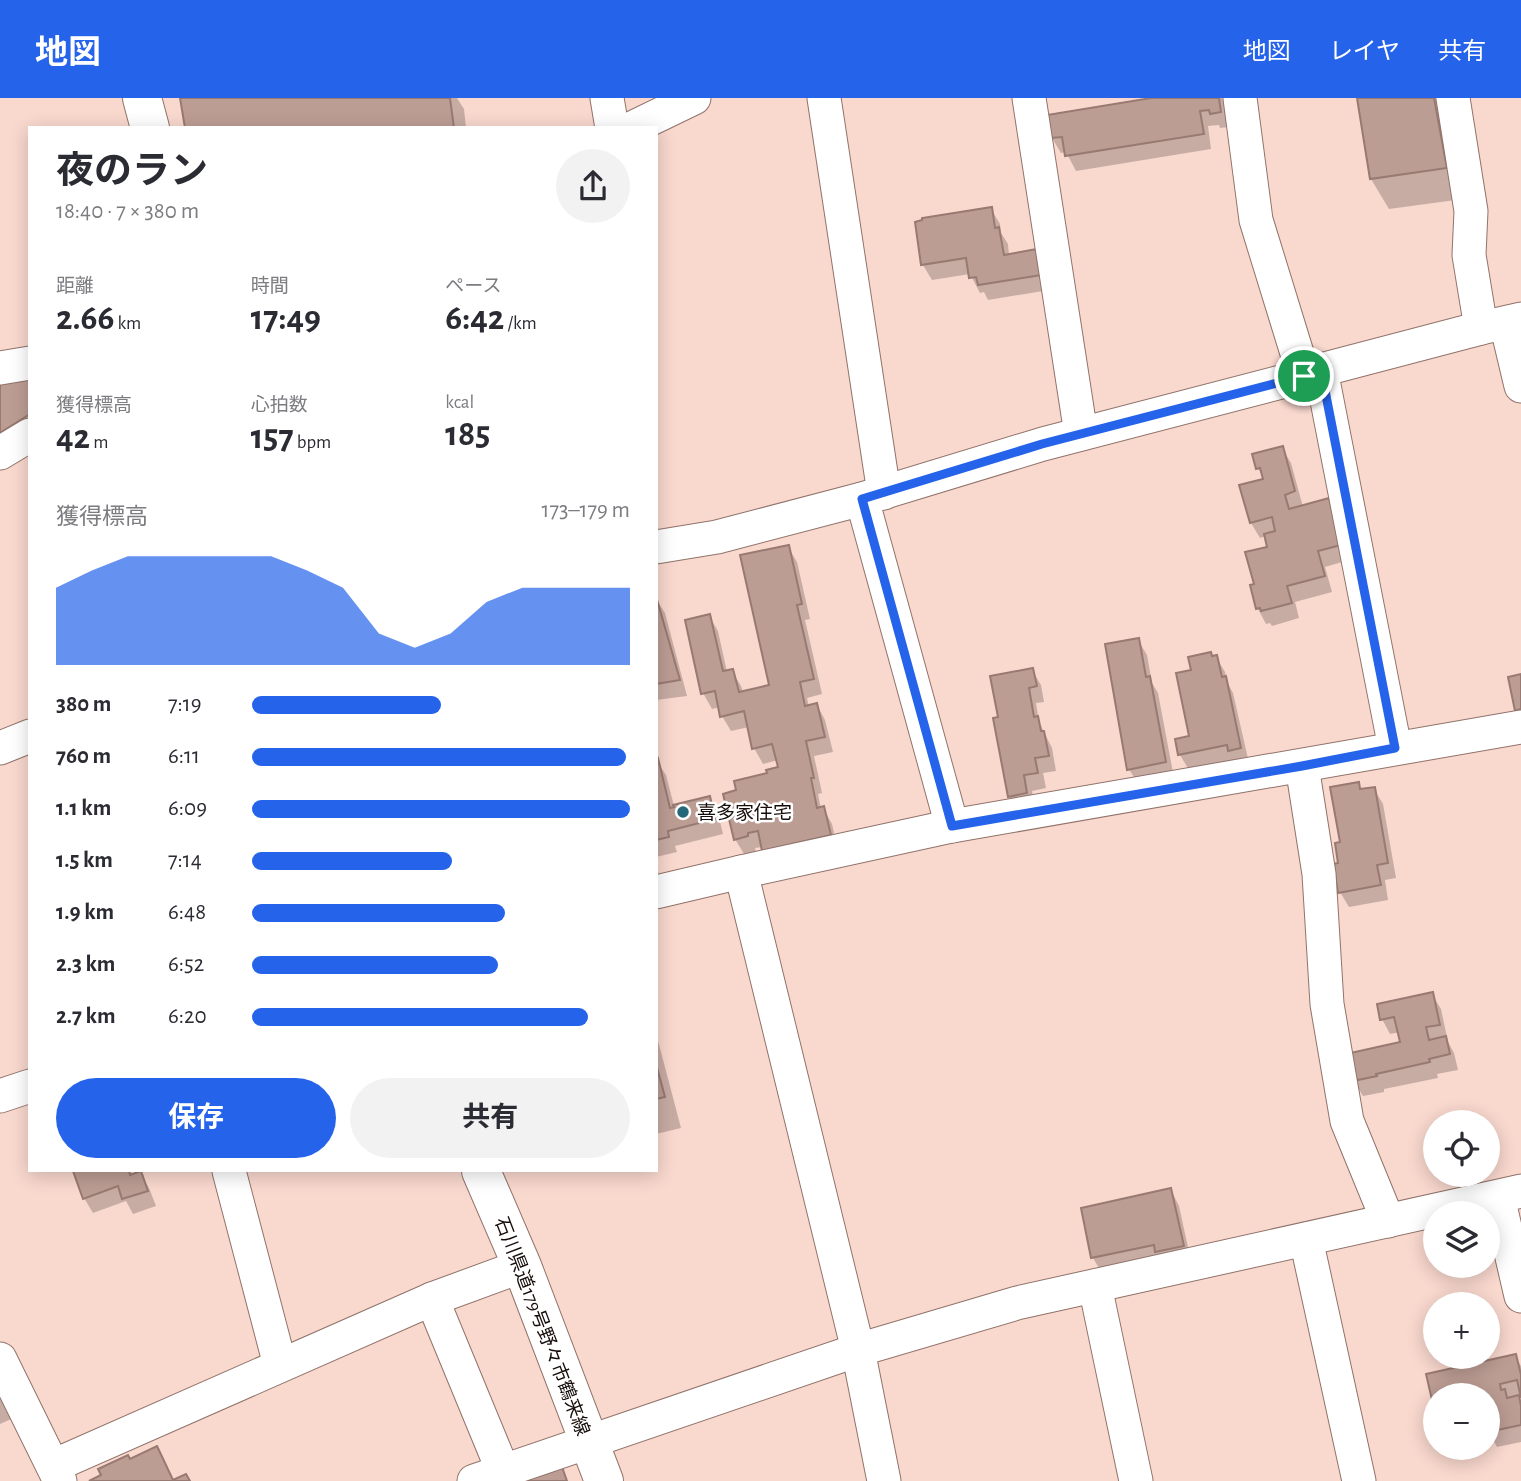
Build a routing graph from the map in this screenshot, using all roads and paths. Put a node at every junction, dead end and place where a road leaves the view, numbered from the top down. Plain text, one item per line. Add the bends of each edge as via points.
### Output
1 (142, 98) edge
2 (607, 98) edge
3 (694, 98) edge
4 (824, 98) edge
5 (1029, 98) edge
6 (1240, 98) edge
7 (1453, 98) edge
8 (149, 126) edge
9 (612, 126) edge
10 (636, 126) edge
11 (1503, 323) edge
12 (28, 363) edge
13 (0, 368) edge
14 (1312, 373) junction
15 (1521, 386) edge
16 (1081, 434) junction
17 (28, 436) edge
18 (0, 453) edge
19 (873, 496) junction
20 (658, 547) edge
21 (1521, 727) edge
22 (28, 737) edge
23 (0, 748) edge
24 (1395, 748) junction
25 (1302, 766) junction
26 (952, 826) junction
27 (741, 872) junction
28 (658, 892) edge
29 (28, 1087) edge
30 (0, 1096) edge
31 (229, 1172) edge
32 (481, 1172) edge
33 (1510, 1194) edge
34 (1388, 1221) junction
35 (1307, 1239) junction
36 (522, 1266) junction
37 (1095, 1286) junction
38 (1521, 1296) edge
39 (432, 1299) junction
40 (859, 1350) junction
41 (0, 1359) edge
42 (280, 1365) junction
43 (588, 1442) junction
44 (57, 1473) edge
45 (489, 1476) edge
46 (604, 1481) edge
47 (884, 1481) edge
48 (1136, 1481) edge
49 (1359, 1481) edge

1 - 8 main road
2 - 9 street
3 - 10 street
4 - 19 street
5 - 16 street
6 - 14 street via 1256,220
7 - 11 street via 1471,211 1469,255
11 - 14 street
11 - 15 street
12 - 13 street
14 - 16 street
14 - 24 street
16 - 19 street
17 - 18 street
19 - 20 street via 717,537
19 - 26 street
21 - 24 street
22 - 23 street
24 - 25 street
25 - 26 street
25 - 34 street via 1319,874 1326,1004 1347,1121
26 - 27 street
27 - 28 street
27 - 40 street
29 - 30 street
31 - 42 street
32 - 36 main road, 石川県道179号野々市鶴来線
33 - 34 street
33 - 38 street
34 - 35 street
35 - 37 street
35 - 49 street
36 - 39 street
36 - 43 main road, 石川県道179号野々市鶴来線
37 - 40 street via 1017,1303
37 - 48 street
39 - 42 street
39 - 45 street
40 - 43 street
40 - 47 street
41 - 44 street
42 - 44 street
43 - 45 street
43 - 46 main road, 石川県道179号野々市鶴来線

